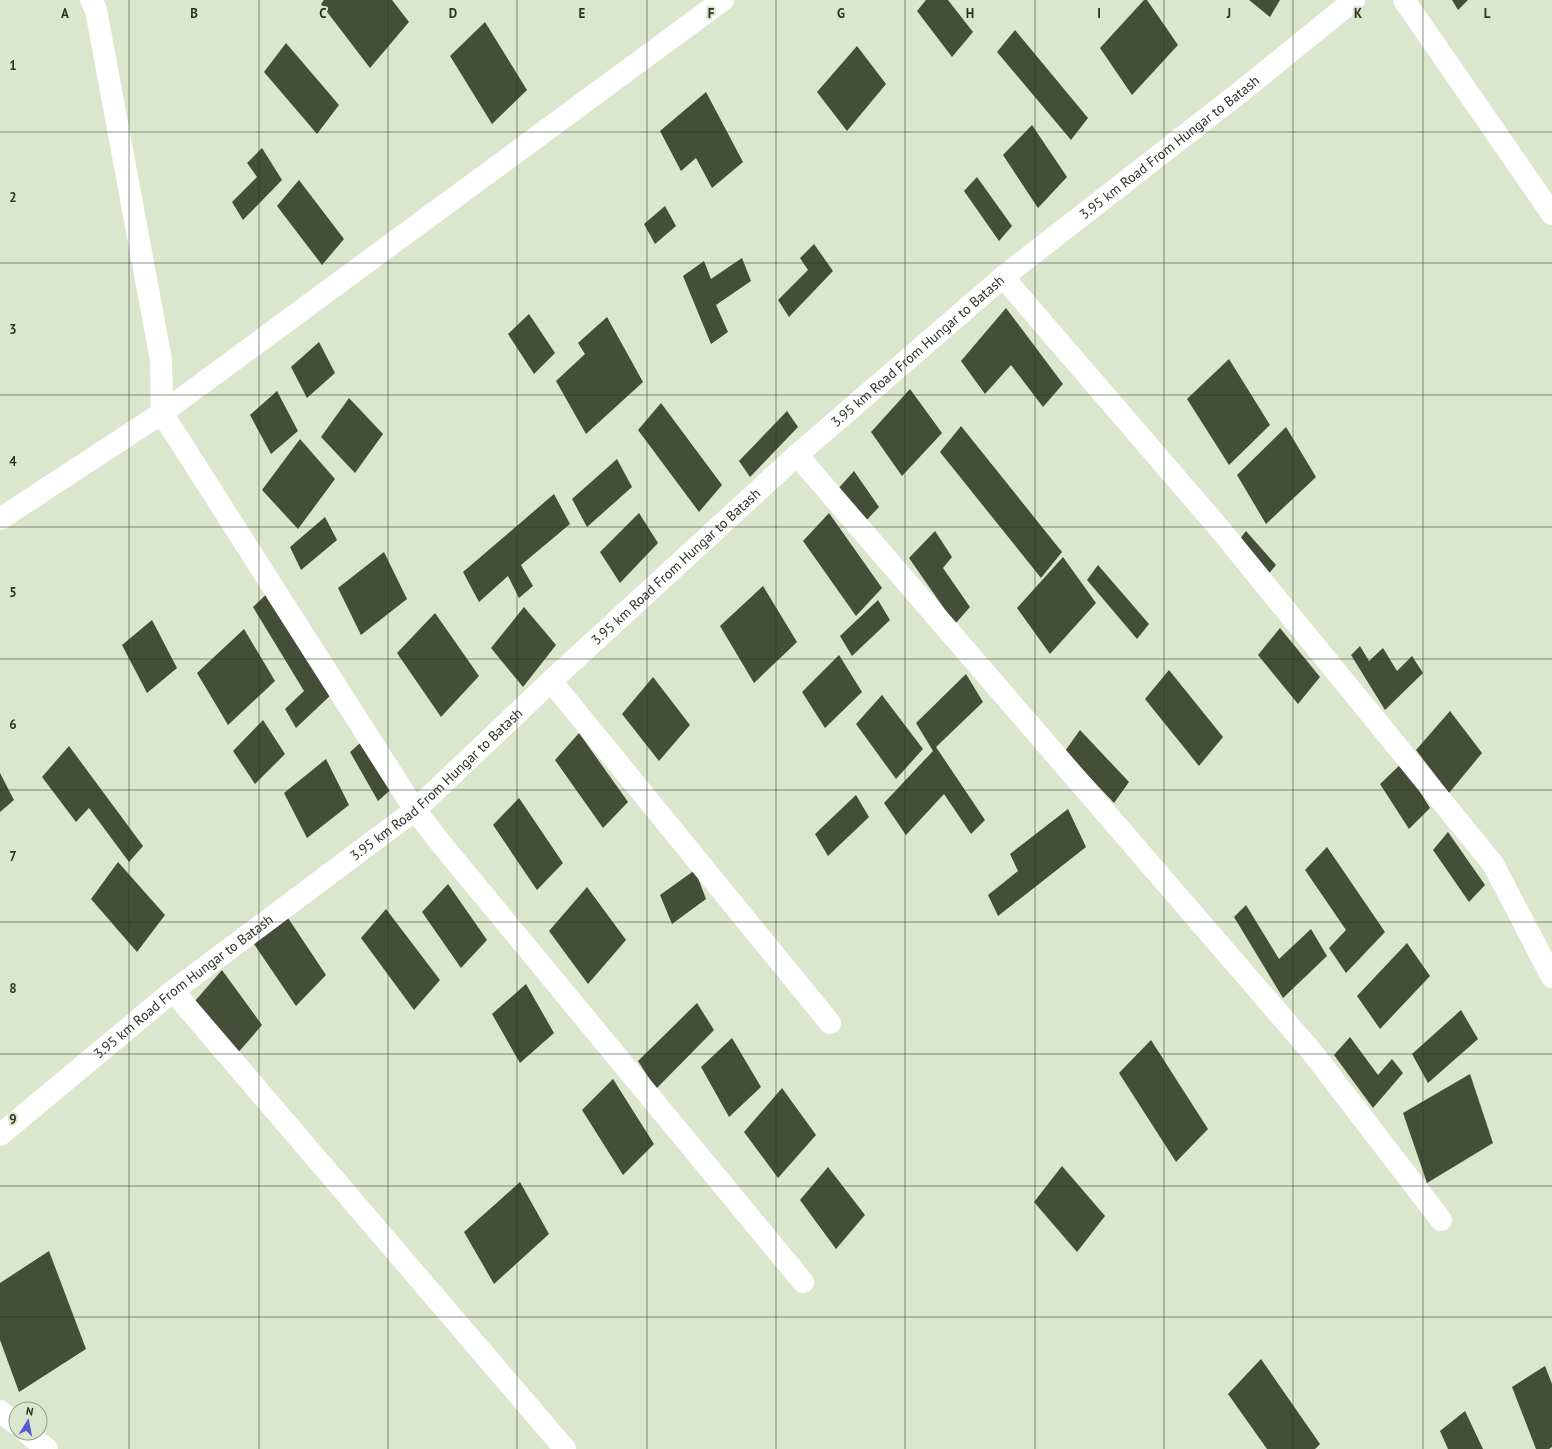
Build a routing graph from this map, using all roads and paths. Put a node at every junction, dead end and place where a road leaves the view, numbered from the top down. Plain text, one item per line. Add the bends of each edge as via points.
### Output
1 (91, 0) edge
2 (723, 0) edge
3 (1354, 0) edge
4 (1404, 0) edge
5 (1552, 214) edge
6 (1003, 277) junction
7 (162, 413) junction
8 (797, 455) junction
9 (0, 519) edge
10 (552, 681) junction
11 (415, 810) junction
12 (1552, 977) edge
13 (172, 991) junction
14 (830, 1023) dead end
15 (0, 1135) edge
16 (1441, 1220) dead end
17 (803, 1282) dead end
18 (0, 1411) edge
19 (8, 1418) edge
20 (37, 1441) edge
21 (47, 1449) edge
22 (565, 1449) edge

1 - 7 street via 96,10 161,360
2 - 7 street
3 - 6 street, 3.95 km Road From Hungar to Batash
4 - 5 street
6 - 8 street, 3.95 km Road From Hungar to Batash
6 - 12 street via 1219,528 1493,864
7 - 9 street
7 - 11 street
8 - 10 street, 3.95 km Road From Hungar to Batash
8 - 16 street via 1312,1052
10 - 11 street, 3.95 km Road From Hungar to Batash
10 - 14 street
11 - 13 street, 3.95 km Road From Hungar to Batash
11 - 17 street
13 - 15 street, 3.95 km Road From Hungar to Batash
13 - 22 street
18 - 19 street
20 - 21 street

